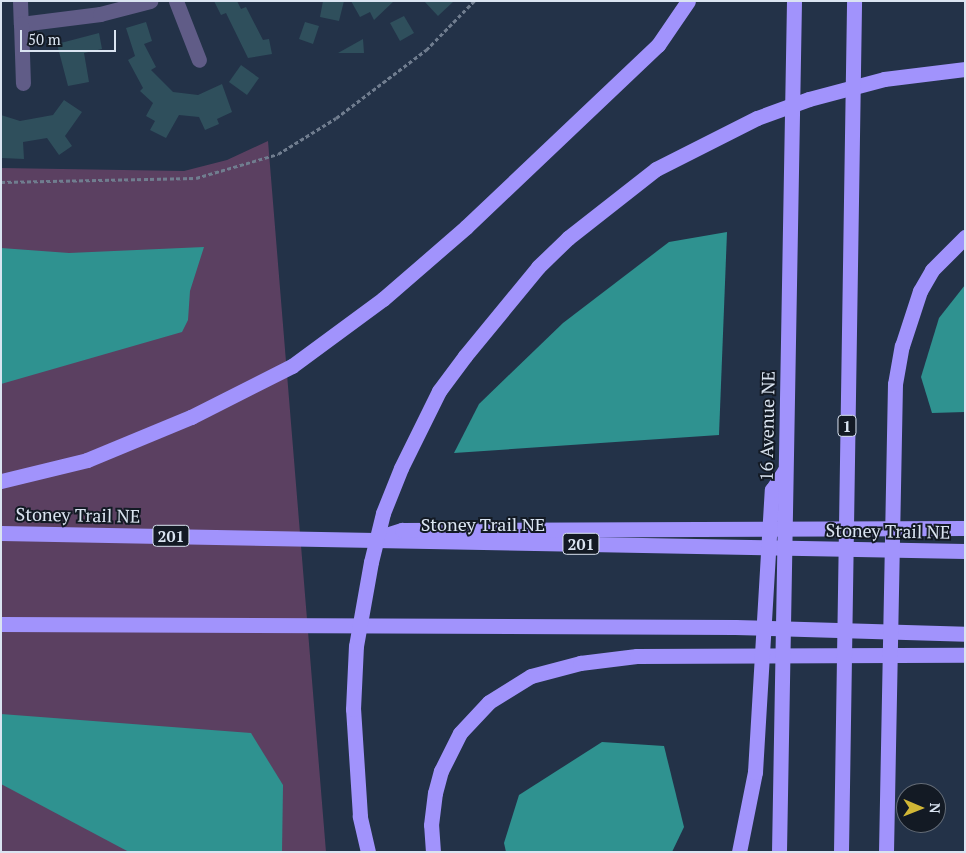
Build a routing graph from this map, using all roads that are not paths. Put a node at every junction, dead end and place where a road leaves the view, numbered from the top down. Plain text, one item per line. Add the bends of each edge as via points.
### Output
1 (20, 1) edge
2 (150, 1) edge
3 (176, 1) edge
4 (688, 1) edge
5 (794, 1) edge
6 (854, 1) edge
7 (21, 24) junction
8 (199, 60) dead end
9 (965, 69) edge
10 (23, 83) dead end
11 (965, 237) edge
12 (785, 470) junction
13 (1, 482) edge
14 (965, 528) edge
15 (1, 533) edge
16 (371, 540) junction
17 (965, 551) edge
18 (1, 624) edge
19 (965, 634) edge
20 (965, 655) edge
21 (368, 852) edge
22 (433, 852) edge
23 (739, 852) edge
24 (779, 852) edge
25 (841, 852) edge
26 (886, 852) edge

1 - 7 street
2 - 7 street via 100,14
3 - 8 street
4 - 13 highway via 658,45 466,227 383,299 292,366 191,418 87,460
5 - 12 highway, 16 Avenue NE
6 - 25 highway, 1
7 - 10 street
9 - 21 highway via 916,73 809,99 757,118 656,169 568,238 538,267 439,391 384,513 362,606 353,709 360,816
11 - 26 highway via 932,270 920,292 904,338 895,384
12 - 23 highway via 772,490 754,772
12 - 24 highway, 16 Avenue NE
14 - 16 highway via 402,530
15 - 16 highway, Stoney Trail NE / 201
16 - 17 highway, Stoney Trail NE / 201
18 - 19 highway via 735,627
20 - 22 highway via 613,657 555,667 510,686 460,733 441,771 431,825

